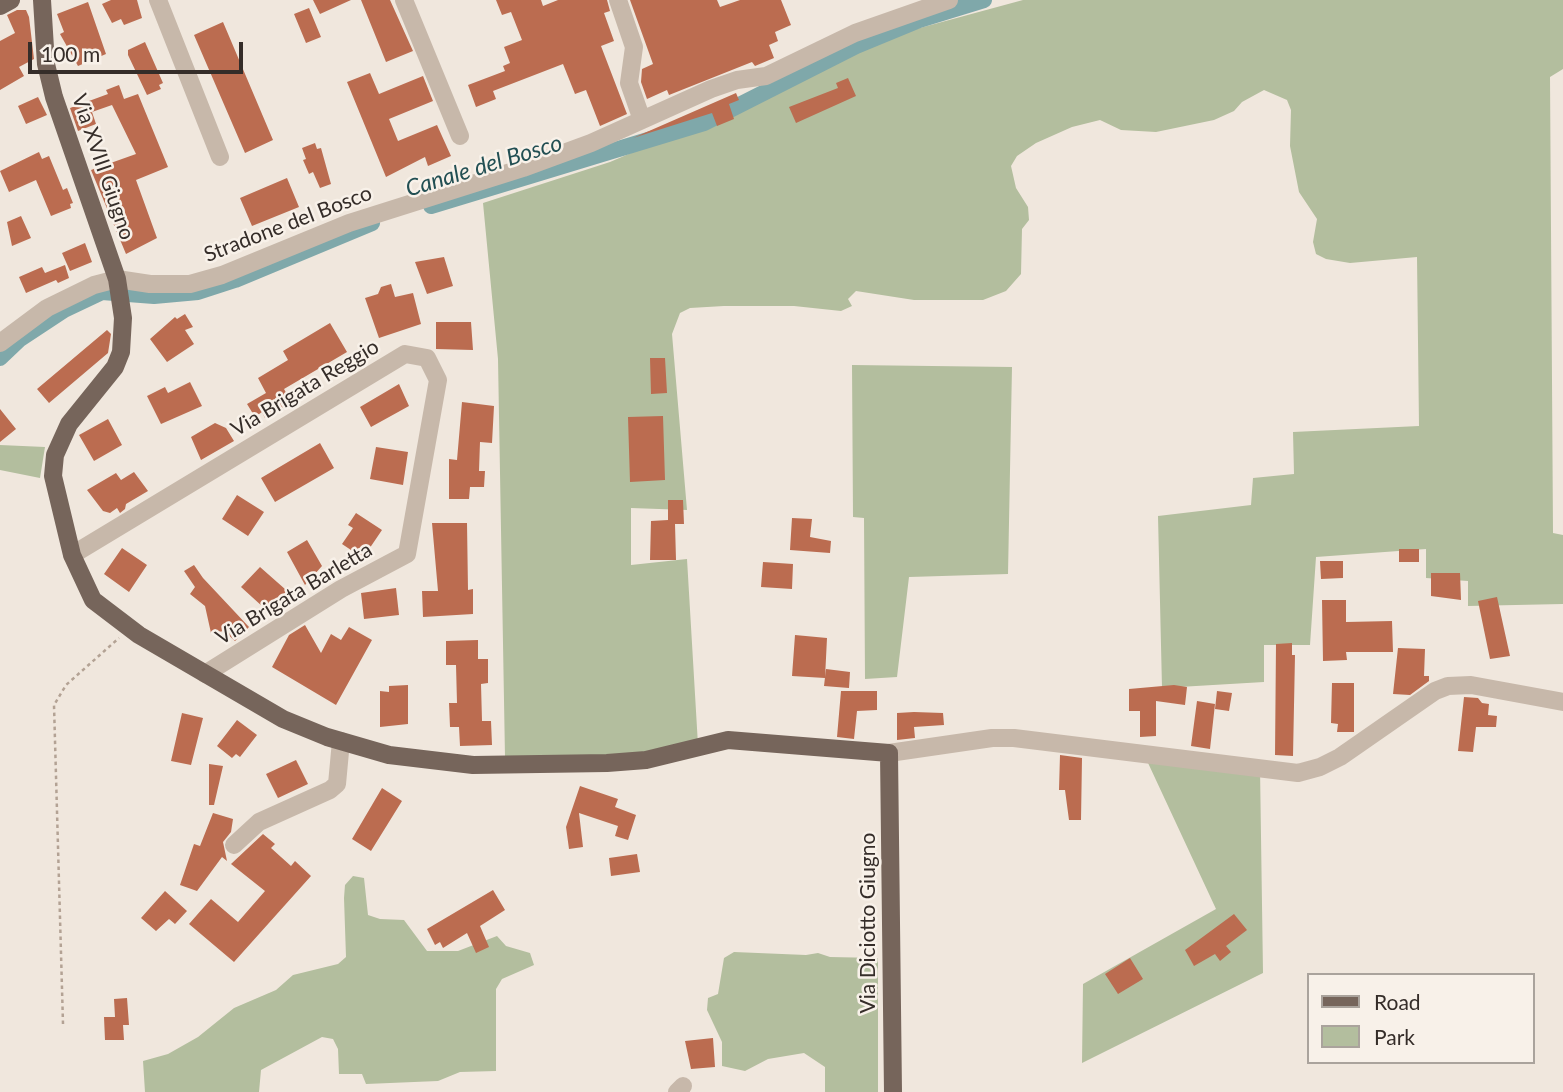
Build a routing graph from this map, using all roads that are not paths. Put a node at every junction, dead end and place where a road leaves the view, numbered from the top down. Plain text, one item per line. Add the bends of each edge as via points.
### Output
1 (11, 0) edge
2 (42, 0) edge
3 (158, 0) edge
4 (404, 0) edge
5 (618, 0) edge
6 (949, 0) edge
7 (0, 6) edge
8 (642, 120) junction
9 (460, 136) dead end
10 (220, 157) dead end
11 (118, 283) junction
12 (0, 343) edge
13 (407, 554) joint
14 (72, 555) junction
15 (205, 674) junction
16 (1563, 702) edge
17 (341, 741) junction
18 (889, 753) junction
19 (234, 845) dead end
20 (893, 1092) edge

1 - 7 main road
2 - 11 main road, Via XVIII Giugno via 46,64 54,97
3 - 10 street
4 - 9 street
5 - 8 street via 634,47 629,83
6 - 8 street, Stradone del Bosco via 855,33 785,69 711,89
8 - 11 street, Stradone del Bosco via 523,168 349,223 222,275 190,284
11 - 12 street, Stradone del Bosco via 86,288 47,307
11 - 14 main road, Via XVIII Giugno via 124,333 116,367 74,417 55,455 56,497
13 - 14 street, Via Brigata Reggio via 438,380 428,358 405,354
13 - 15 street, Via Brigata Barletta via 341,589
14 - 15 main road, Via XVIII Giugno via 93,600 130,629
15 - 17 main road, Via XVIII Giugno via 283,719
16 - 18 street via 1471,685 1448,686 1340,757 1298,773 1014,738
17 - 18 main road, Via XVIII Giugno via 389,755 473,765 646,760 728,740
17 - 19 street via 337,784 331,790 259,822
18 - 20 main road, Via Diciotto Giugno

